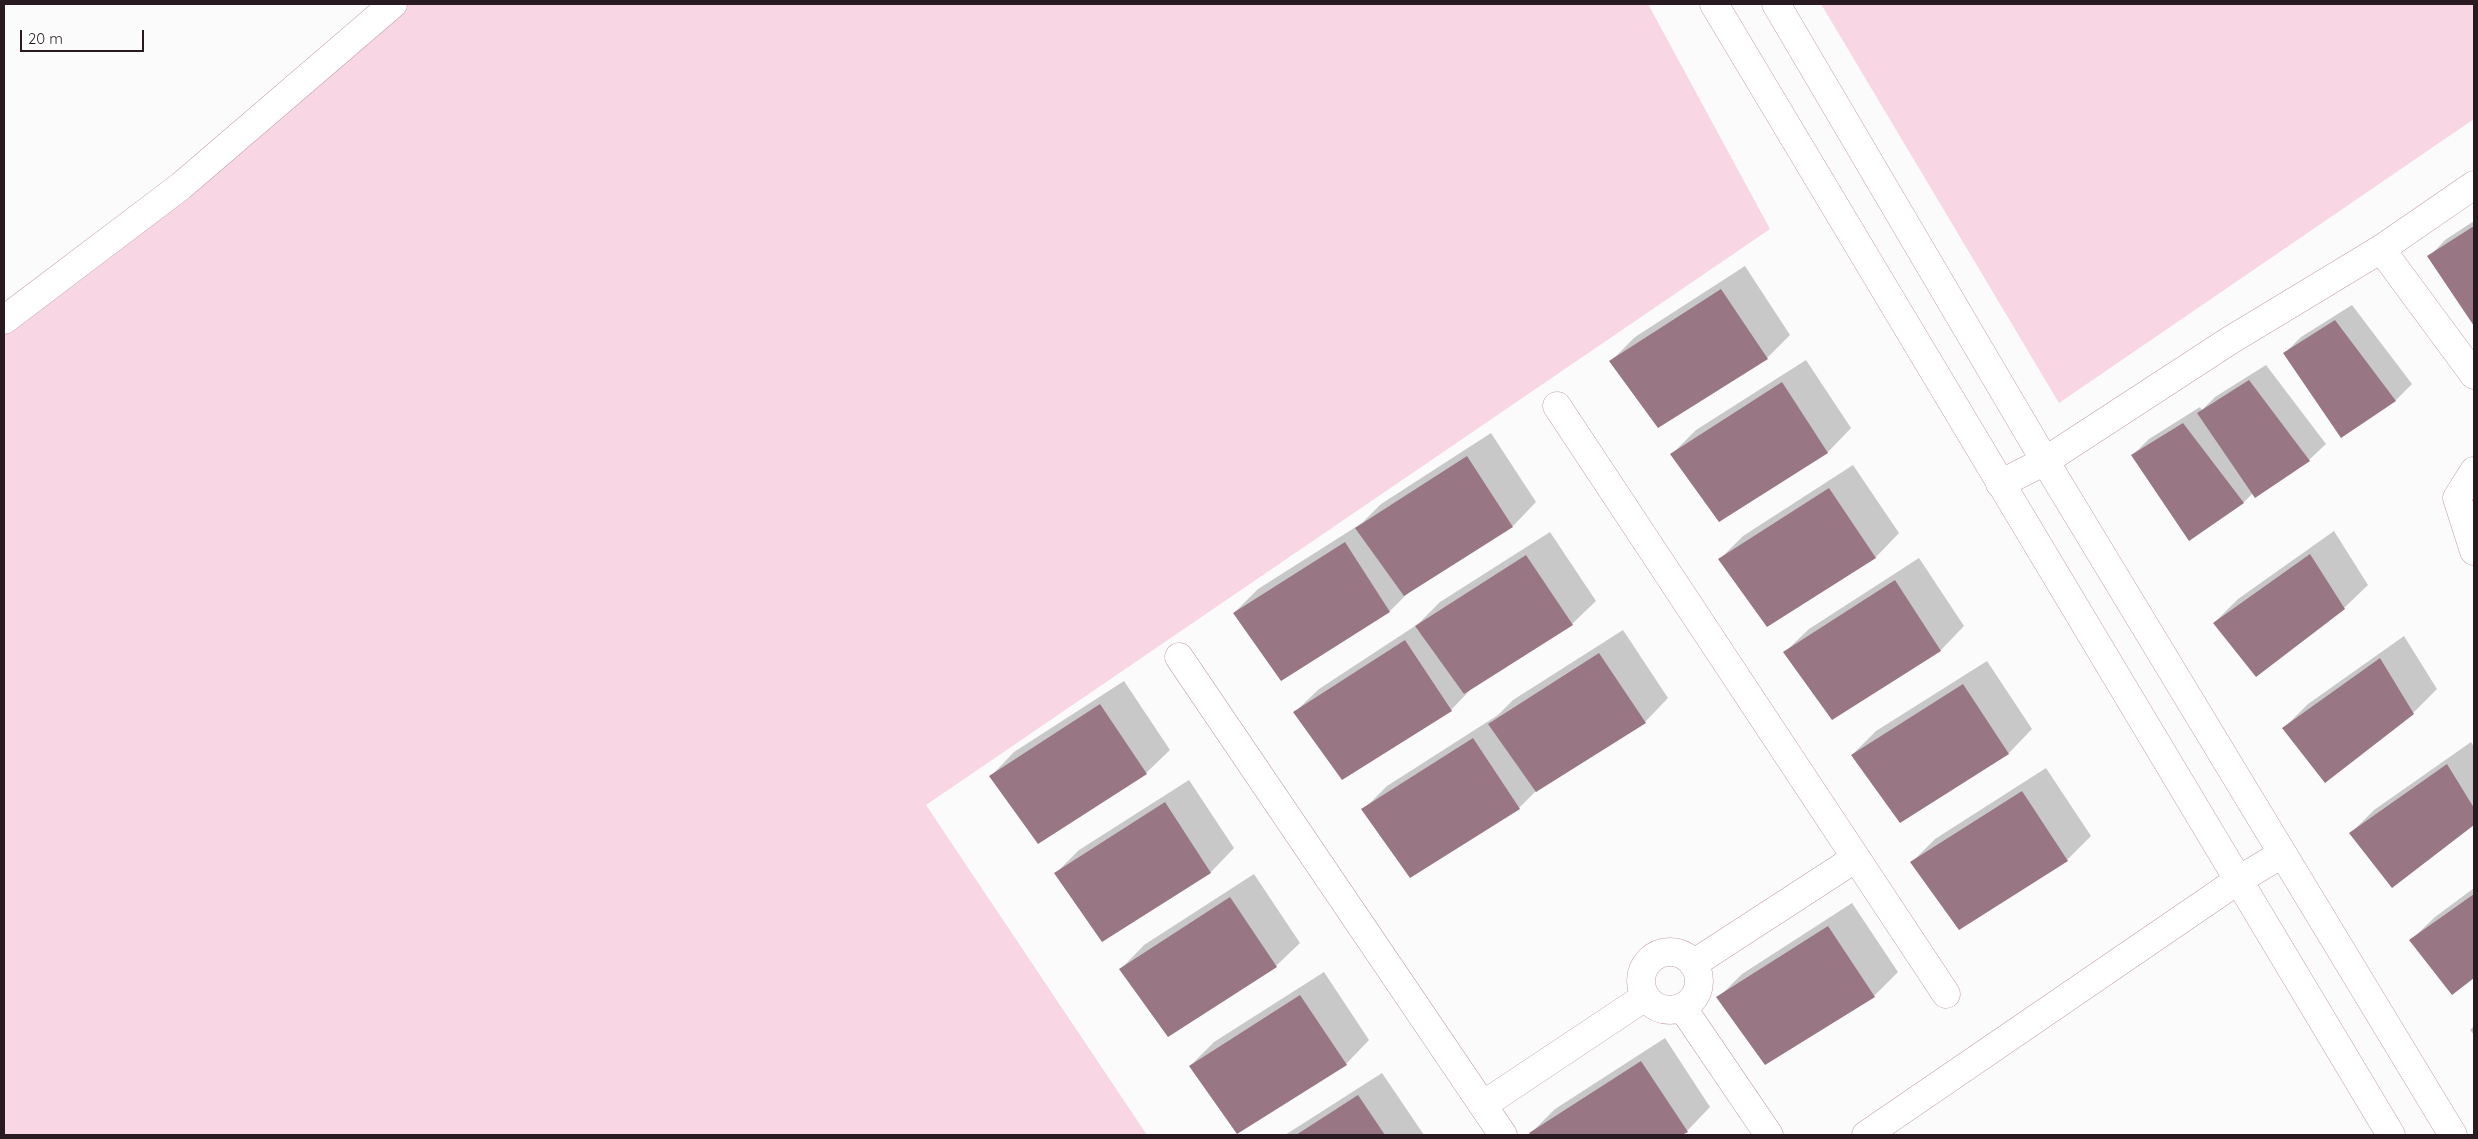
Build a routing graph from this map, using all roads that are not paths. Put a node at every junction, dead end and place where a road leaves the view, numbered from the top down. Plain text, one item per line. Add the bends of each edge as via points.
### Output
1 (393, 4) edge
2 (1714, 4) edge
3 (1776, 4) edge
4 (2474, 185) edge
5 (2381, 249) junction
6 (4, 320) edge
7 (2474, 376) edge
8 (1557, 406) dead end
9 (2045, 461) junction
10 (2474, 471) edge
11 (2000, 484) junction
12 (2474, 551) edge
13 (1179, 657) dead end
14 (2282, 854) junction
15 (1856, 858) junction
16 (2237, 881) junction
17 (1693, 964) junction
18 (1946, 994) dead end
19 (1645, 997) junction
20 (1682, 1007) junction
21 (1483, 1105) junction
22 (1504, 1135) edge
23 (1769, 1135) edge
24 (1866, 1135) edge
25 (2391, 1135) edge
26 (2453, 1135) edge

1 - 6 street via 181,186
2 - 11 street
3 - 9 street
4 - 5 street
5 - 7 street
5 - 9 street via 2229,340
8 - 15 street
9 - 11 street
9 - 14 street
10 - 12 street via 2457,498
11 - 16 street
13 - 21 street
14 - 16 street
14 - 26 street
15 - 17 street
15 - 18 street
16 - 24 street
16 - 25 street
17 - 19 street via 1682,954 1655,955 1647,961 1640,978
17 - 20 street via 1699,978 1698,987 1694,997
19 - 20 street via 1659,1008
19 - 21 street
20 - 23 street
21 - 22 street

